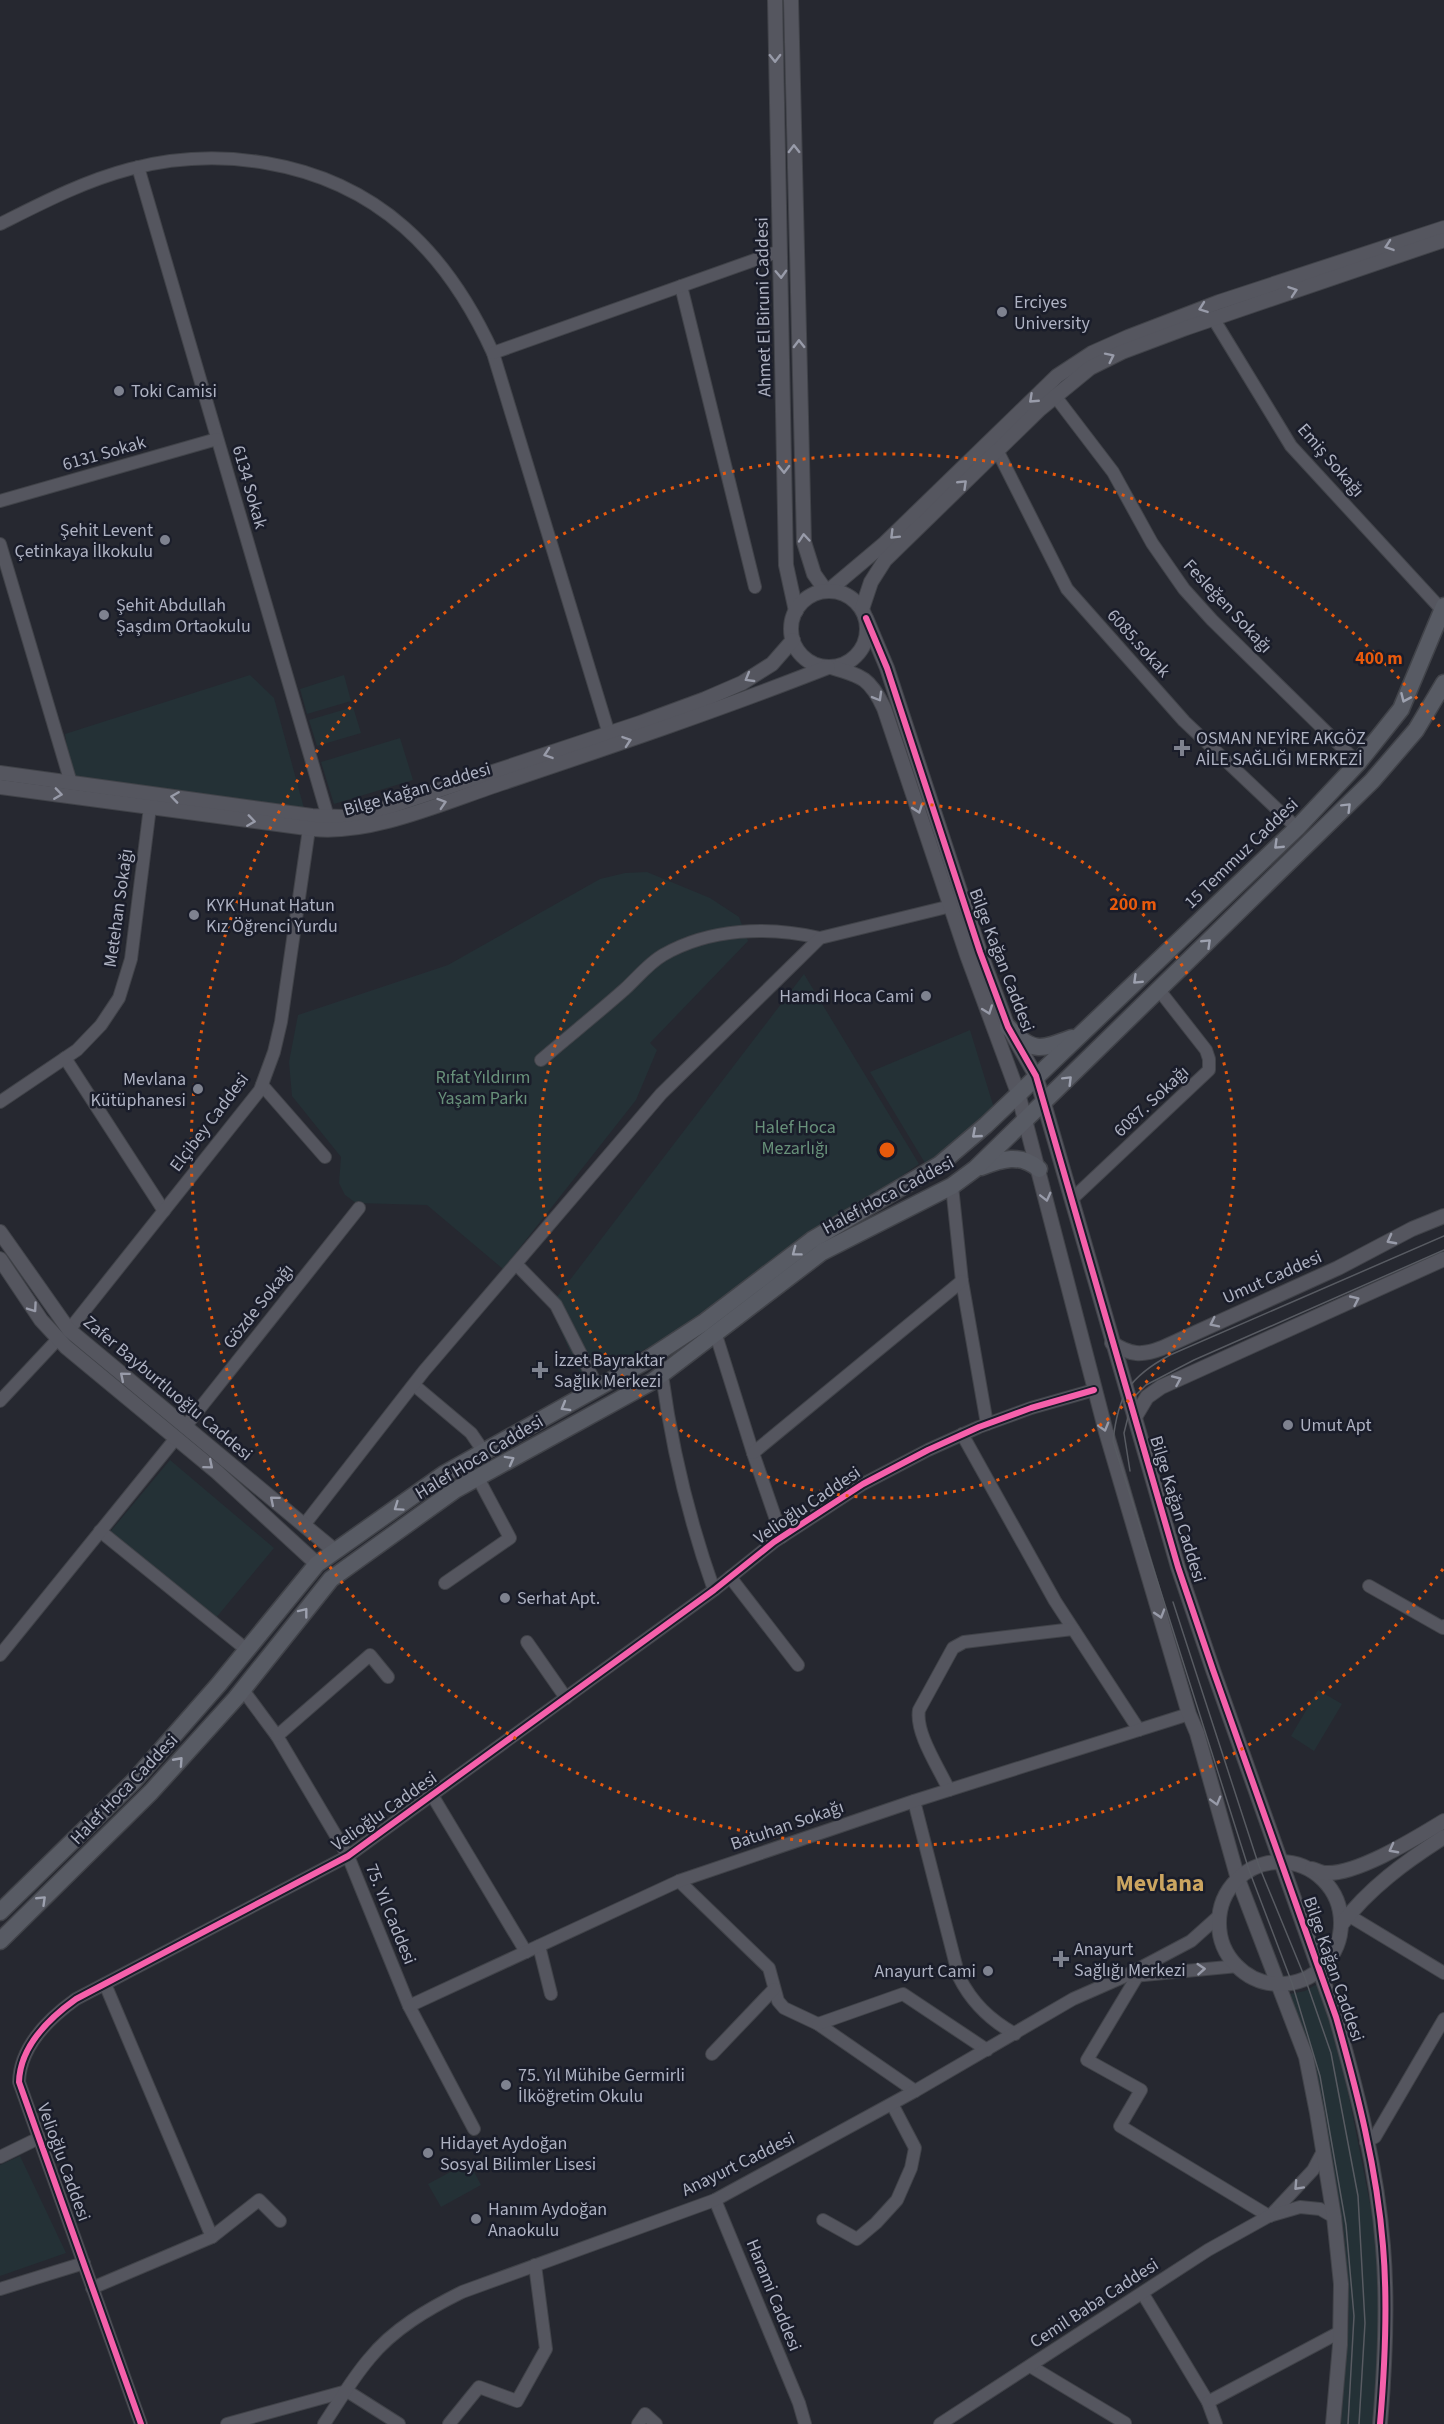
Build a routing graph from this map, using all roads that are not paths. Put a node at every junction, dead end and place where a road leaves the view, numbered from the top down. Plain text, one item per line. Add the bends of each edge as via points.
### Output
1 (775, 0) edge
2 (791, 0) edge
3 (138, 167) junction
4 (0, 224) edge
5 (1444, 228) edge
6 (1444, 240) edge
7 (780, 251) junction
8 (681, 286) junction
9 (1214, 318) junction
10 (493, 353) junction
11 (1055, 396) junction
12 (218, 439) junction
13 (997, 450) junction
14 (0, 501) edge
15 (0, 544) edge
16 (755, 587) dead end
17 (827, 591) junction
18 (1443, 608) edge
19 (796, 611) junction
20 (864, 614) junction
21 (793, 640) junction
22 (829, 667) junction
23 (1444, 683) edge
24 (609, 734) junction
25 (1358, 763) junction
26 (0, 773) edge
27 (71, 783) junction
28 (0, 786) edge
29 (150, 807) junction
30 (328, 817) junction
31 (309, 828) junction
32 (1297, 828) junction
33 (951, 906) junction
34 (820, 938) junction
35 (1159, 990) junction
36 (1008, 1027) junction
37 (1079, 1035) junction
38 (65, 1058) junction
39 (541, 1060) dead end
40 (1036, 1076) junction
41 (262, 1085) junction
42 (1018, 1093) junction
43 (0, 1102) edge
44 (1044, 1103) junction
45 (1026, 1120) junction
46 (325, 1157) dead end
47 (975, 1169) junction
48 (1038, 1169) junction
49 (952, 1186) junction
50 (1072, 1199) junction
51 (359, 1208) dead end
52 (164, 1210) junction
53 (1444, 1216) edge
54 (0, 1232) edge
55 (0, 1259) edge
56 (1444, 1259) edge
57 (516, 1264) junction
58 (962, 1281) junction
59 (69, 1330) junction
60 (716, 1335) junction
61 (58, 1339) junction
62 (1112, 1343) junction
63 (662, 1375) junction
64 (414, 1385) junction
65 (598, 1388) junction
66 (1094, 1390) junction
67 (0, 1401) edge
68 (1135, 1417) junction
69 (987, 1424) junction
70 (181, 1432) junction
71 (962, 1434) junction
72 (484, 1452) junction
73 (753, 1453) junction
74 (478, 1478) junction
75 (304, 1525) junction
76 (100, 1531) junction
77 (782, 1537) junction
78 (335, 1551) junction
79 (317, 1564) junction
80 (730, 1577) junction
81 (445, 1583) dead end
82 (1369, 1586) dead end
83 (714, 1590) junction
84 (1444, 1626) edge
85 (1073, 1629) junction
86 (527, 1642) dead end
87 (247, 1650) junction
88 (0, 1655) edge
89 (798, 1665) dead end
90 (388, 1677) dead end
91 (243, 1690) junction
92 (566, 1698) junction
93 (1189, 1714) junction
94 (1139, 1730) junction
95 (277, 1736) junction
96 (950, 1790) junction
97 (432, 1795) junction
98 (914, 1801) junction
99 (1444, 1821) edge
100 (1444, 1838) edge
101 (348, 1856) junction
102 (1282, 1862) junction
103 (1308, 1868) junction
104 (1239, 1879) junction
105 (679, 1881) junction
106 (0, 1912) edge
107 (1220, 1915) junction
108 (1344, 1920) junction
109 (0, 1941) edge
110 (539, 1946) junction
111 (526, 1952) junction
112 (1238, 1966) junction
113 (1319, 1969) junction
114 (1444, 1973) edge
115 (1138, 1975) junction
116 (1123, 1977) junction
117 (1278, 1983) junction
118 (105, 1984) junction
119 (774, 1989) junction
120 (551, 1994) dead end
121 (410, 2006) junction
122 (1444, 2019) edge
123 (818, 2024) junction
124 (1015, 2034) junction
125 (987, 2050) junction
126 (712, 2054) dead end
127 (915, 2091) junction
128 (892, 2104) junction
129 (474, 2129) dead end
130 (39, 2138) junction
131 (1366, 2142) junction
132 (1322, 2153) junction
133 (0, 2157) edge
134 (715, 2200) junction
135 (1269, 2217) junction
136 (1334, 2217) junction
137 (823, 2220) dead end
138 (279, 2221) dead end
139 (212, 2237) junction
140 (84, 2263) junction
141 (535, 2265) junction
142 (92, 2288) junction
143 (0, 2289) edge
144 (1143, 2294) junction
145 (1341, 2332) junction
146 (1030, 2366) junction
147 (347, 2391) junction
148 (1208, 2402) junction
149 (799, 2403) junction
150 (947, 2422) edge
151 (1125, 2423) edge
152 (141, 2424) edge
153 (227, 2424) edge
154 (324, 2424) edge
155 (399, 2424) edge
156 (449, 2424) edge
157 (638, 2424) edge
158 (656, 2424) edge
159 (804, 2424) edge
160 (812, 2424) edge
161 (1216, 2424) edge
162 (1333, 2424) edge
163 (1380, 2424) edge

1 -> 7 street, Ahmet El Biruni Caddesi
17 -> 2 street, Ahmet El Biruni Caddesi via 814,574 804,542
3 - 4 street via 80,186
3 - 10 street via 191,158 240,159 308,172 354,191 404,226 438,262 465,299
3 - 12 street, 6134 Sokak
5 -> 17 street via 1219,302 1092,353 1057,376 885,543
9 -> 6 street
7 - 8 street
7 -> 19 street, Ahmet El Biruni Caddesi via 786,565
8 - 10 street
8 - 16 street
11 -> 9 street via 1104,360
9 - 18 street, Emiş Sokağı via 1291,446
10 - 24 street
11 - 13 street
11 - 25 street, Fesleğen Sokağı via 1113,472 1152,543 1184,589
12 - 14 street, 6131 Sokak
12 - 30 street, 6134 Sokak
20 -> 13 street via 872,582 885,560
13 - 32 street, 6085.sokak via 1067,589 1184,721
15 - 27 street
17 - 19 street via 809,597
17 - 20 street via 847,596
18 -> 25 main road, 15 Temmuz Caddesi via 1401,709
19 - 21 street
20 - 22 street via 866,638 857,655 850,662
20 - 36 street, Bilge Kağan Caddesi via 887,668
21 - 22 street via 804,657
21 -> 24 street, Bilge Kağan Caddesi via 772,664 742,683
31 -> 22 street, Bilge Kağan Caddesi via 350,829 393,819 667,727
22 -> 33 street, Bilge Kağan Caddesi via 859,675 879,697
35 -> 23 main road via 1372,781 1416,730
24 -> 30 street, Bilge Kağan Caddesi via 373,812
25 - 32 main road, 15 Temmuz Caddesi
26 - 27 street, Bilge Kağan Caddesi
30 -> 27 street, Bilge Kağan Caddesi
28 -> 29 street, Bilge Kağan Caddesi
29 -> 31 street, Bilge Kağan Caddesi
29 - 38 street, Metehan Sokağı via 131,959 124,986 101,1025
31 - 41 street, Elçibey Caddesi via 281,1022
32 -> 37 main road, 15 Temmuz Caddesi
33 - 34 street
33 -> 42 street, Bilge Kağan Caddesi
34 - 39 street via 771,930 738,932 705,938 661,956
34 - 57 street via 661,1094
44 -> 35 main road
35 - 50 street, 6087. Sokağı via 1206,1050 1209,1070
36 - 37 main road via 1023,1044 1033,1047 1047,1047
36 - 40 street, Bilge Kağan Caddesi
37 - 40 main road, 15 Temmuz Caddesi
38 - 43 street, Metehan Sokağı
38 - 52 street
40 - 42 main road, 15 Temmuz Caddesi
40 - 44 street, Bilge Kağan Caddesi
41 - 46 street
41 - 52 street, Elçibey Caddesi
42 - 45 street, Bilge Kağan Caddesi
42 -> 65 main road, Halef Hoca Caddesi via 939,1166 812,1240 703,1323
44 - 45 main road
44 - 50 street, Bilge Kağan Caddesi
45 - 47 main road, Halef Hoca Caddesi
45 - 48 street, Bilge Kağan Caddesi
47 - 48 main road via 1010,1158 1031,1162
47 - 49 main road, Halef Hoca Caddesi
48 -> 66 street, Bilge Kağan Caddesi
49 - 58 street
49 - 60 main road, Halef Hoca Caddesi via 822,1252
50 - 62 street, Bilge Kağan Caddesi
51 - 70 street, Gözde Sokağı
52 - 59 street, Elçibey Caddesi
53 -> 62 street, Umut Caddesi via 1162,1348 1132,1354
54 - 59 street, Zafer Bayburtluoğlu Caddesi
55 -> 61 street, Zafer Bayburtluoğlu Caddesi
68 -> 56 street via 1147,1397 1161,1387
57 - 64 street
57 - 65 street via 556,1305
58 - 69 street
58 - 73 street
70 -> 59 street, Zafer Bayburtluoğlu Caddesi
60 - 63 main road, Halef Hoca Caddesi
60 - 73 street
61 - 67 street
61 - 70 street, Zafer Bayburtluoğlu Caddesi
62 - 68 street, Bilge Kağan Caddesi
74 -> 63 main road, Halef Hoca Caddesi
63 - 83 street via 683,1492
64 - 72 street via 471,1433
64 - 75 street
65 -> 72 main road, Halef Hoca Caddesi
66 - 69 street, Velioğlu Caddesi
66 -> 93 street, Bilge Kağan Caddesi
68 - 102 street, Bilge Kağan Caddesi via 1178,1567
69 - 71 street, Velioğlu Caddesi
75 -> 70 street, Zafer Bayburtluoğlu Caddesi
70 - 76 street, Gözde Sokağı
70 -> 79 street, Zafer Bayburtluoğlu Caddesi via 217,1472
71 - 77 street, Velioğlu Caddesi via 862,1484
71 - 85 street
72 -> 78 main road, Halef Hoca Caddesi via 444,1474
73 - 77 street
74 - 81 street via 510,1538
91 -> 74 main road, Halef Hoca Caddesi via 331,1579 455,1490
75 - 78 street, Zafer Bayburtluoğlu Caddesi
76 - 87 street
76 - 88 street, Gözde Sokağı
77 - 80 street, Velioğlu Caddesi
78 - 79 main road, Halef Hoca Caddesi
79 - 87 main road, Halef Hoca Caddesi
80 - 83 street, Velioğlu Caddesi
80 - 89 street
82 - 84 street
83 - 92 street, Velioğlu Caddesi
85 - 94 street
85 - 96 street via 964,1642 953,1648 918,1716 920,1729
86 - 92 street
87 - 106 main road, Halef Hoca Caddesi via 133,1782
90 - 95 street via 370,1654
91 - 95 street, 75. Yıl Caddesi
109 -> 91 main road, Halef Hoca Caddesi via 151,1792
92 - 97 street, Velioğlu Caddesi
93 - 94 street, Batuhan Sokağı
93 -> 104 street, Bilge Kağan Caddesi
94 - 96 street, Batuhan Sokağı
95 - 101 street, 75. Yıl Caddesi
96 - 98 street, Batuhan Sokağı
97 - 101 street, Velioğlu Caddesi
97 - 111 street
98 - 105 street, Batuhan Sokağı
98 - 124 street via 959,1977 986,2014
99 -> 103 street via 1349,1870 1325,1873
100 - 108 street via 1383,1879
101 - 118 street, Velioğlu Caddesi
101 - 121 street, 75. Yıl Caddesi
102 - 103 street
102 - 104 street via 1251,1869
102 - 113 street, Bilge Kağan Caddesi
103 - 108 street via 1334,1894
104 - 107 street via 1225,1897
104 - 117 street, Bilge Kağan Caddesi
105 - 110 street, Batuhan Sokağı
105 - 119 street via 769,1968
107 - 112 street via 1220,1934 1226,1951
107 - 116 street via 1191,1941
108 - 113 street via 1336,1948
108 - 114 street
110 - 111 street, Batuhan Sokağı
110 - 120 street
111 - 121 street, Batuhan Sokağı
115 -> 112 street
112 - 117 street via 1253,1977
113 - 117 street via 1310,1977
113 - 131 street, Bilge Kağan Caddesi via 1350,2066
115 - 116 street
115 - 135 street via 1087,2060 1141,2090 1120,2126
116 - 124 street, Anayurt Caddesi via 1073,1999
117 - 132 street, Bilge Kağan Caddesi via 1306,2057
118 - 130 street, Velioğlu Caddesi via 65,2006 26,2050 19,2082
118 - 139 street
119 - 123 street via 784,2008
119 - 126 street
121 - 129 street, 75. Yıl Caddesi
122 - 131 street via 1375,2137
123 - 125 street via 903,1994
123 - 127 street
124 - 125 street, Anayurt Caddesi
125 - 127 street, Anayurt Caddesi
127 - 128 street, Anayurt Caddesi
128 - 134 street, Anayurt Caddesi
128 - 137 street via 915,2148 903,2189 857,2239
130 - 133 street
130 - 140 street, Velioğlu Caddesi
131 - 163 street, Bilge Kağan Caddesi via 1380,2217 1385,2272
132 -> 135 street, Cemil Baba Caddesi via 1313,2170
132 - 136 street, Bilge Kağan Caddesi
134 - 141 street, Anayurt Caddesi
134 - 149 street, Harami Caddesi
135 - 136 street, Cemil Baba Caddesi via 1300,2207 1320,2209
135 - 144 street, Cemil Baba Caddesi via 1208,2250
136 - 145 street, Bilge Kağan Caddesi
138 - 139 street via 259,2200
139 - 142 street
140 - 142 street, Velioğlu Caddesi
140 - 143 street
141 - 147 street, Anayurt Caddesi via 462,2292 421,2314 369,2359
141 - 156 street via 546,2349 517,2401 479,2387
142 - 152 street, Velioğlu Caddesi
144 - 146 street, Cemil Baba Caddesi
144 - 148 street
145 - 148 street
145 - 162 street, Bilge Kağan Caddesi
146 - 150 street, Cemil Baba Caddesi
146 - 151 street
147 - 153 street
147 - 154 street, Anayurt Caddesi
147 - 155 street
148 - 161 street
149 - 159 street
149 - 160 street
157 - 158 street via 645,2414

